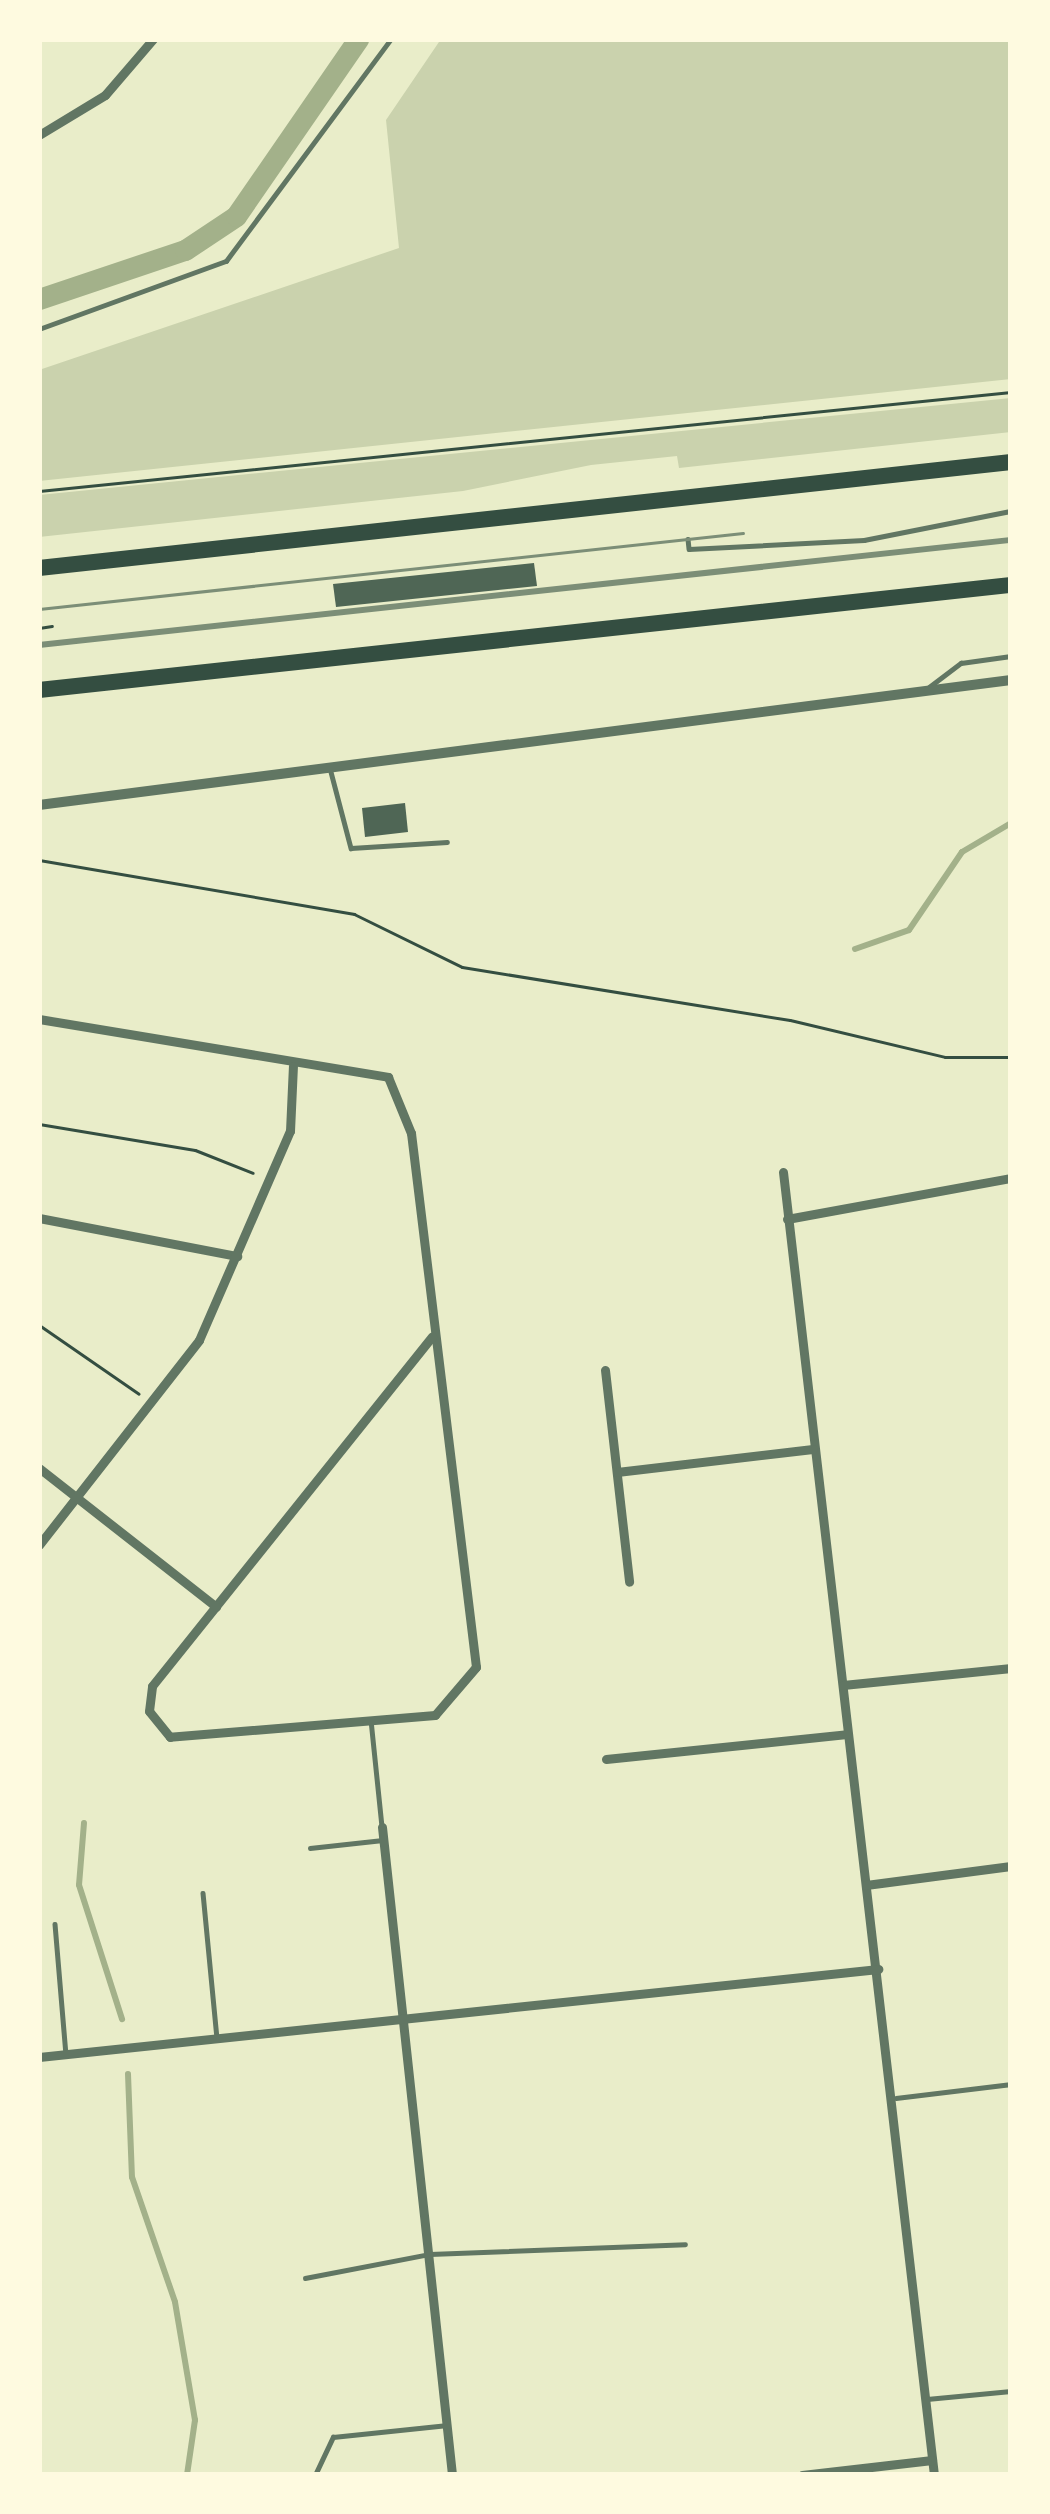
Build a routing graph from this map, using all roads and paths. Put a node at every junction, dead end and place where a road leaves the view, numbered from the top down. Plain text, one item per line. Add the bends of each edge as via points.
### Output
1 (153, 39) edge
2 (391, 39) edge
3 (39, 135) edge
4 (39, 329) edge
5 (1011, 392) edge
6 (1011, 462) edge
7 (39, 491) edge
8 (1011, 511) edge
9 (688, 538) dead end
10 (39, 568) edge
11 (1011, 585) edge
12 (52, 626) dead end
13 (39, 628) edge
14 (1011, 656) edge
15 (1011, 680) edge
16 (39, 690) edge
17 (922, 692) junction
18 (330, 768) junction
19 (39, 805) edge
20 (447, 842) dead end
21 (39, 860) edge
22 (39, 1019) edge
23 (1011, 1057) edge
24 (293, 1066) junction
25 (39, 1124) edge
26 (782, 1172) dead end
27 (1011, 1178) edge
28 (273, 1180) junction
29 (39, 1218) edge
30 (787, 1219) junction
31 (237, 1256) junction
32 (39, 1325) edge
33 (432, 1336) junction
34 (605, 1370) dead end
35 (154, 1407) junction
36 (813, 1449) junction
37 (39, 1468) edge
38 (617, 1472) junction
39 (79, 1497) junction
40 (39, 1545) edge
41 (629, 1582) dead end
42 (216, 1607) junction
43 (1011, 1668) edge
44 (843, 1684) junction
45 (371, 1720) junction
46 (847, 1734) junction
47 (606, 1759) dead end
48 (382, 1827) joint
49 (383, 1840) junction
50 (310, 1848) dead end
51 (1011, 1866) edge
52 (866, 1885) junction
53 (203, 1893) dead end
54 (55, 1924) dead end
55 (878, 1969) junction
56 (401, 2021) junction
57 (218, 2039) junction
58 (66, 2054) junction
59 (39, 2056) edge
60 (1011, 2084) edge
61 (896, 2098) junction
62 (686, 2245) dead end
63 (430, 2254) junction
64 (304, 2278) dead end
65 (1011, 2392) edge
66 (927, 2399) junction
67 (447, 2425) junction
68 (932, 2460) junction
69 (315, 2475) edge
70 (452, 2475) edge
71 (802, 2475) edge
72 (934, 2475) edge

1 - 3 street via 105,95
2 - 4 lane via 226,261
5 - 7 path
6 - 10 highway
8 - 9 lane via 865,540 689,549
11 - 16 highway
12 - 13 path
14 - 17 lane via 961,663
15 - 17 street
17 - 18 street
18 - 19 street
18 - 20 lane via 351,848
21 - 23 path via 354,914 462,968 790,1020 944,1057
22 - 24 street
24 - 28 street via 290,1131
24 - 33 street via 388,1077 411,1133
25 - 28 path via 195,1150
26 - 30 street
27 - 30 street
28 - 31 street
29 - 31 street
30 - 36 street
31 - 35 street
32 - 35 path
33 - 42 street
33 - 45 street via 476,1667 435,1715
34 - 38 street
35 - 39 street
36 - 38 street
36 - 44 street
37 - 39 street
38 - 41 street
39 - 40 street
39 - 42 street
42 - 45 street via 152,1686 149,1711 170,1737
43 - 44 street
44 - 46 street
45 - 48 lane
46 - 47 street
46 - 52 street
48 - 49 street
49 - 50 lane
49 - 56 street
51 - 52 street
52 - 55 street
53 - 57 lane
54 - 58 lane
55 - 56 street
55 - 61 street
56 - 57 street
56 - 63 street
57 - 58 street
58 - 59 street
60 - 61 lane
61 - 66 street
62 - 63 lane
63 - 64 lane
63 - 67 street
65 - 66 lane
66 - 68 street
67 - 69 lane via 333,2437
67 - 70 street
68 - 71 street
68 - 72 street

